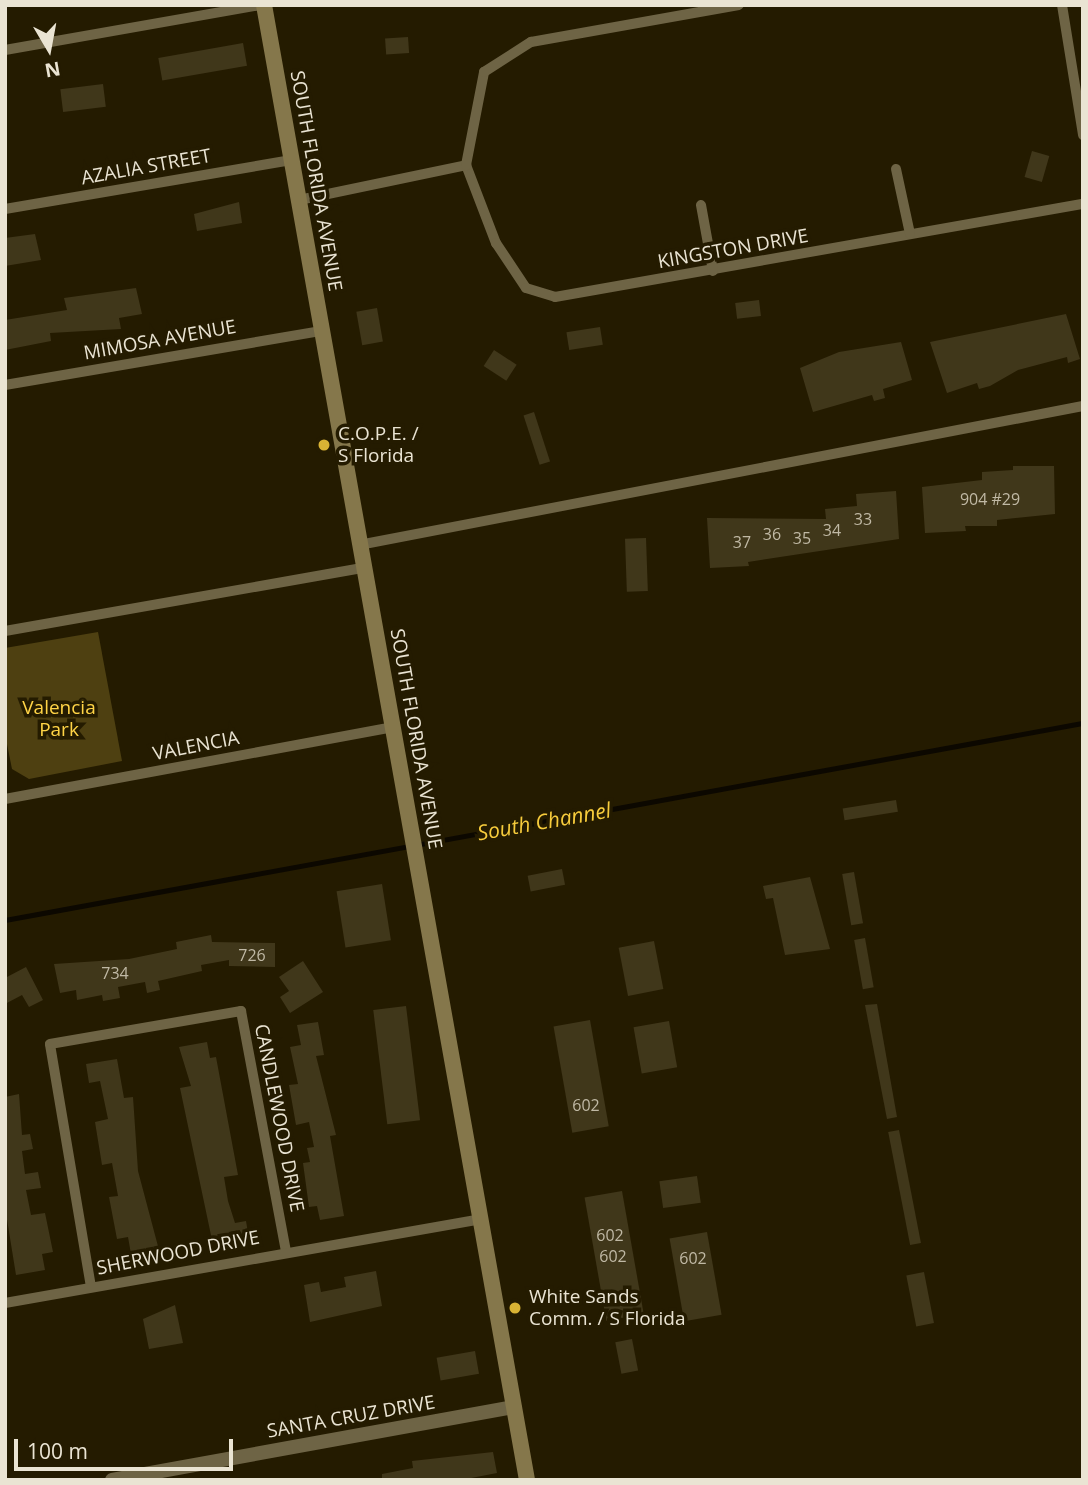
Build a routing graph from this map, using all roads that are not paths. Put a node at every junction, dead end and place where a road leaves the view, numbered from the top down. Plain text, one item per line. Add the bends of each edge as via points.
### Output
1 (262, 5) edge
2 (739, 5) edge
3 (1062, 5) edge
4 (5, 50) edge
5 (1083, 135) edge
6 (293, 160) junction
7 (466, 165) junction
8 (896, 169) dead end
9 (1083, 198) edge
10 (299, 200) junction
11 (1082, 204) edge
12 (701, 205) dead end
13 (5, 209) edge
14 (910, 234) junction
15 (713, 271) junction
16 (321, 331) junction
17 (5, 385) edge
18 (1083, 406) edge
19 (359, 545) junction
20 (363, 568) junction
21 (5, 631) edge
22 (393, 727) junction
23 (5, 799) edge
24 (482, 1219) junction
25 (286, 1251) junction
26 (91, 1287) junction
27 (5, 1303) edge
28 (514, 1407) junction
29 (112, 1480) edge
30 (527, 1480) edge

1 - 4 street
1 - 6 main road, SOUTH FLORIDA AVENUE
2 - 7 street via 531,42 484,72
3 - 5 street
6 - 10 main road, SOUTH FLORIDA AVENUE
6 - 13 street, AZALIA STREET
7 - 10 street
7 - 15 street, KINGSTON DRIVE via 496,243 526,289 555,297
8 - 14 street
9 - 11 street
10 - 16 main road, SOUTH FLORIDA AVENUE
11 - 14 street, KINGSTON DRIVE
12 - 15 street
14 - 15 street, KINGSTON DRIVE
16 - 17 street, MIMOSA AVENUE
16 - 19 main road, SOUTH FLORIDA AVENUE
18 - 19 street
19 - 20 main road, SOUTH FLORIDA AVENUE
20 - 21 street
20 - 22 main road, SOUTH FLORIDA AVENUE
22 - 23 street, VALENCIA
22 - 24 main road, SOUTH FLORIDA AVENUE
24 - 25 street, SHERWOOD DRIVE
24 - 28 main road, SOUTH FLORIDA AVENUE
25 - 26 street, SHERWOOD DRIVE
25 - 26 street, CANDLEWOOD DRIVE via 241,1011 50,1044
26 - 27 street, SHERWOOD DRIVE
28 - 29 street, SANTA CRUZ DRIVE
28 - 30 main road, SOUTH FLORIDA AVENUE

